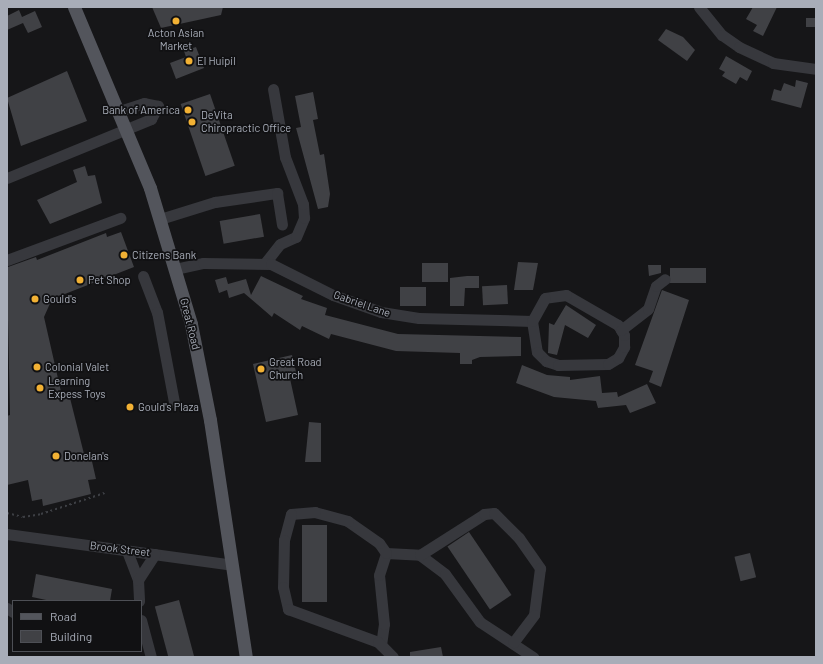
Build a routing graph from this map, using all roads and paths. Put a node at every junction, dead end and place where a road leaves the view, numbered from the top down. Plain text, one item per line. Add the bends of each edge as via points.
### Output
1 (74, 7) edge
2 (699, 7) edge
3 (816, 69) edge
4 (273, 89) dead end
5 (120, 111) junction
6 (127, 129) junction
7 (7, 178) edge
8 (120, 218) dead end
9 (160, 220) junction
10 (282, 225) dead end
11 (7, 260) edge
12 (265, 263) junction
13 (175, 269) junction
14 (143, 276) dead end
15 (665, 279) dead end
16 (532, 321) junction
17 (621, 330) junction
18 (174, 402) dead end
19 (105, 493) dead end
20 (7, 513) edge
21 (7, 534) edge
22 (127, 551) junction
23 (386, 553) junction
24 (155, 554) junction
25 (420, 555) junction
26 (232, 565) junction
27 (138, 580) junction
28 (139, 600) edge
29 (142, 624) edge
30 (514, 642) junction
31 (382, 645) junction
32 (151, 657) edge
33 (246, 657) edge
34 (393, 657) edge
35 (533, 657) edge

1 - 5 main road, Great Road
2 - 3 street via 722,35 739,47 773,63
4 - 12 street via 285,157 303,204 304,218 296,237 280,244
5 - 6 main road, Great Road
5 - 6 street via 144,103 158,106 151,119
6 - 7 street
6 - 9 main road, Great Road
8 - 11 street
9 - 10 street via 216,202 277,193
9 - 13 main road, Great Road
12 - 13 street, Gabriel Lane via 203,263
12 - 16 street, Gabriel Lane via 284,268 352,304 394,315
13 - 26 main road, Great Road via 201,372
14 - 18 street via 157,312
15 - 17 street via 656,286 648,309
16 - 17 street via 541,302 561,293 613,321
16 - 17 street via 537,352 546,361 558,365 613,361 624,347
19 - 20 path via 35,515 23,517
21 - 22 street, Brook Street
22 - 24 street, Brook Street
22 - 27 street
23 - 25 street
23 - 31 street via 379,575 384,624
23 - 31 street via 364,529 314,512 291,514 284,540 284,587 288,609
24 - 26 street, Brook Street
24 - 27 street
25 - 30 street via 445,574 480,622
25 - 30 street via 484,514 494,513 519,538 540,568 534,615
26 - 33 main road, Great Road
27 - 28 street
29 - 32 street
30 - 35 street
31 - 34 street

